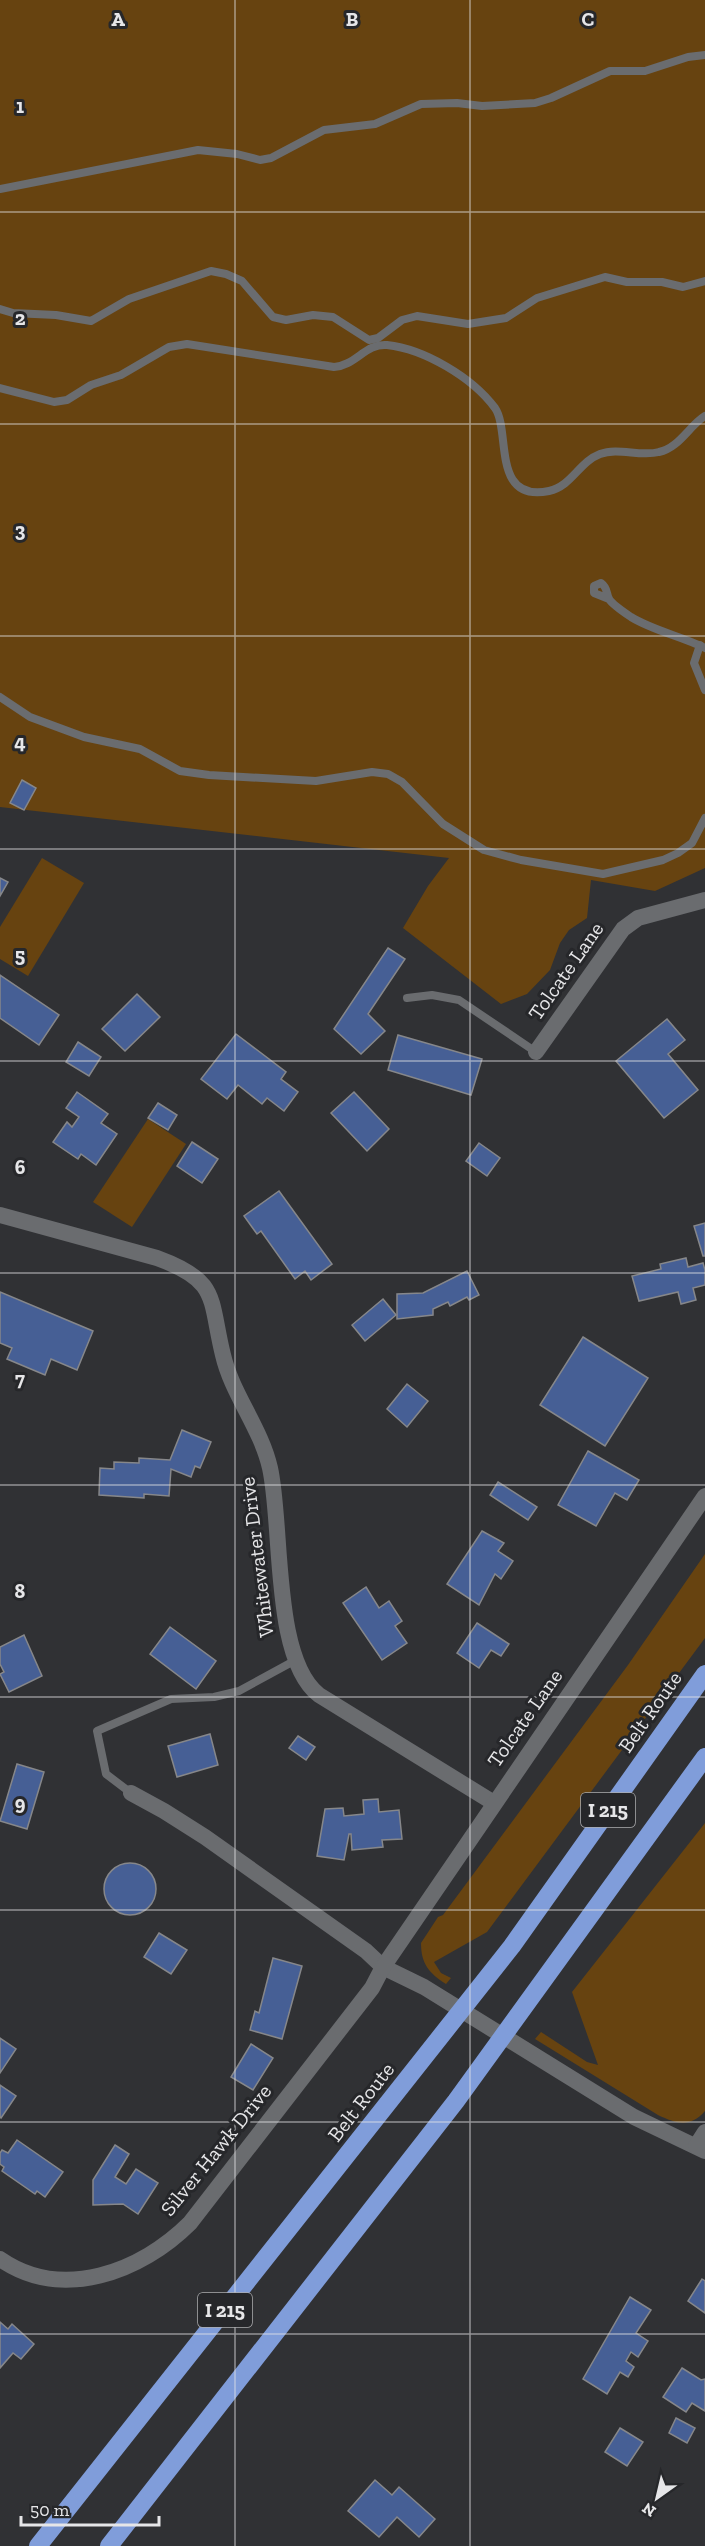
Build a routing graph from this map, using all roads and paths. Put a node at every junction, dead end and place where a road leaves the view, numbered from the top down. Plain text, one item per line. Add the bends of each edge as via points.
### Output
1 (705, 55) edge
2 (0, 189) edge
3 (705, 281) edge
4 (0, 309) edge
5 (0, 388) edge
6 (705, 416) edge
7 (609, 599) dead end
8 (702, 646) edge
9 (705, 690) edge
10 (0, 697) edge
11 (705, 818) edge
12 (705, 900) edge
13 (407, 998) dead end
14 (536, 1052) joint
15 (0, 1215) edge
16 (705, 1496) edge
17 (294, 1661) junction
18 (705, 1674) edge
19 (705, 1756) edge
20 (130, 1793) joint
21 (494, 1803) junction
22 (383, 1967) junction
23 (504, 2036) junction
24 (702, 2143) edge
25 (0, 2259) edge
26 (38, 2546) edge
27 (109, 2546) edge

1 - 2 lane via 645,71 610,71 535,103 421,104 375,124 324,130 271,158 260,160 198,150
3 - 4 lane via 683,286 605,277 537,298 506,318 468,324 417,316 402,320 369,340 333,317 273,317 242,280 211,271 129,299 90,321 13,314
5 - 6 lane via 46,400 67,400 169,347 187,344 334,367 345,367 372,347 389,345 454,369 495,408 510,475 529,491 563,486 598,454 645,454 672,447
7 - 8 lane via 630,617
8 - 9 lane via 694,663
10 - 11 lane via 30,717 84,737 140,749 180,771 316,781 365,772 388,774 402,782 443,824 484,850 521,860 603,874 663,860 685,849
12 - 14 street, Tolcate Lane via 638,918 622,929
13 - 14 lane via 432,995 459,1000
15 - 17 street, Whitewater Drive via 163,1260 182,1268 206,1287 223,1355 270,1468
16 - 21 street, Tolcate Lane
17 - 20 lane via 238,1691 214,1697 171,1699 97,1731 106,1774
17 - 21 street, Whitewater Drive via 305,1682 319,1695
18 - 26 highway, Belt Route / I 215 via 512,1946
19 - 23 highway, I 215
20 - 22 street via 205,1837
21 - 22 street, Tolcate Lane
22 - 23 street
22 - 25 street, Silver Hawk Drive via 372,1988 195,2217 163,2247 112,2273 74,2281 37,2277
23 - 24 street via 634,2117
23 - 27 highway, I 215

